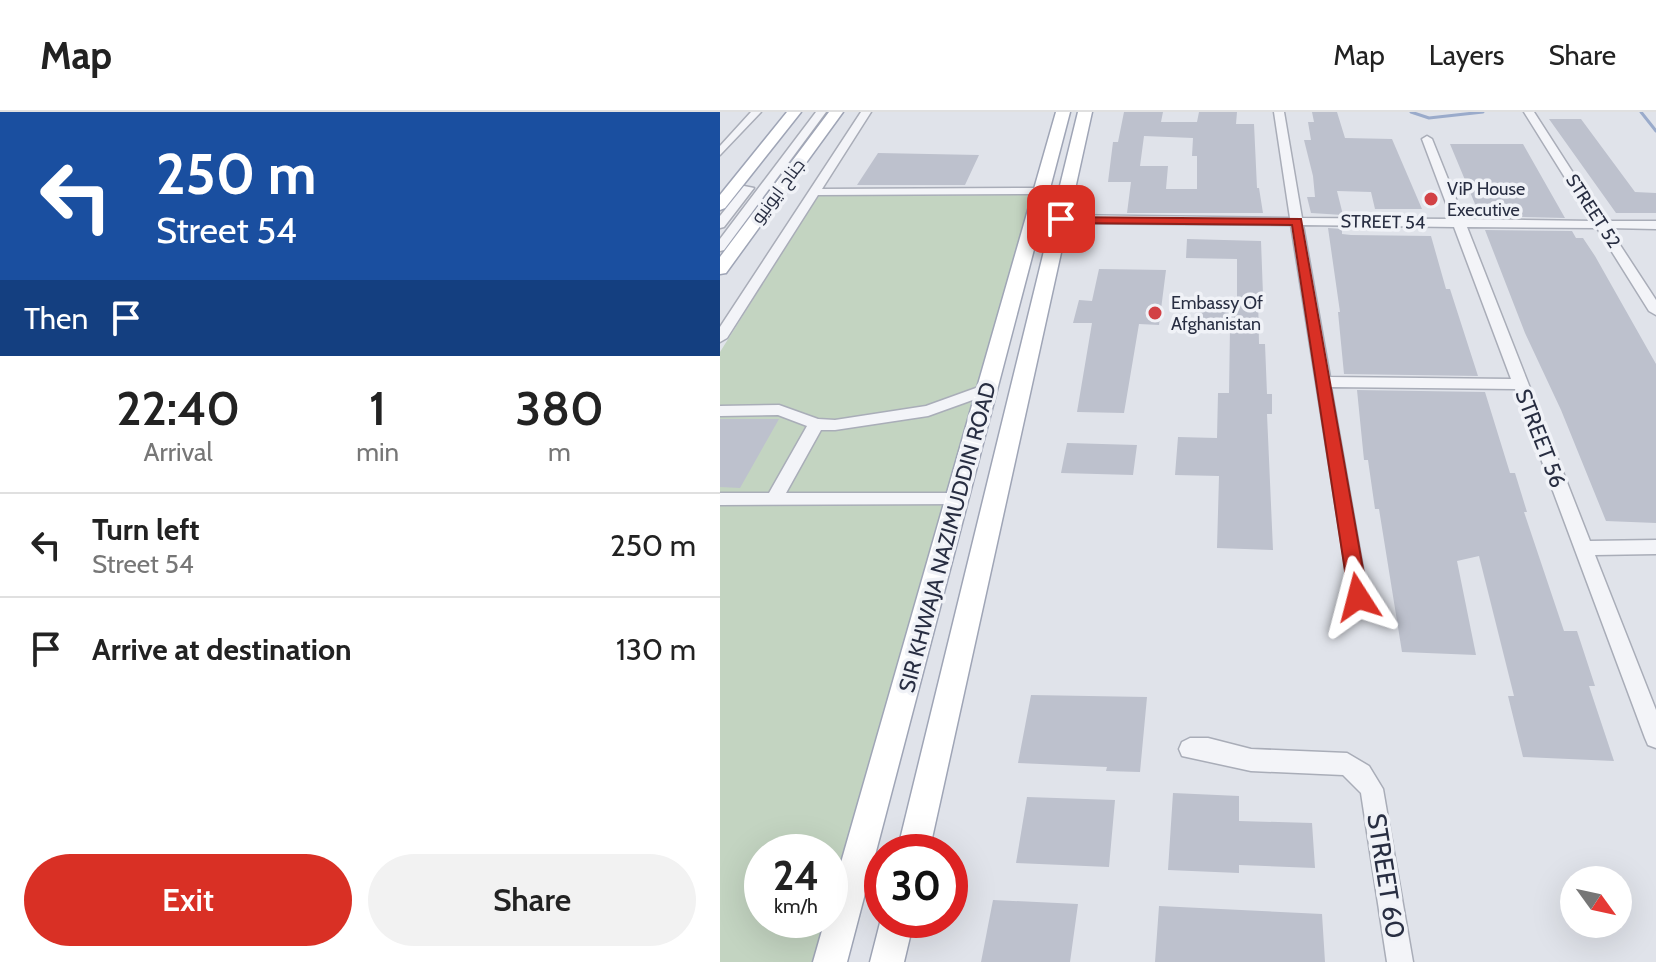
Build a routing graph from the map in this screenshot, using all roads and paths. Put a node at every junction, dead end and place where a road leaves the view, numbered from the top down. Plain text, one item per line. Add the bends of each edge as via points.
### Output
1 (756, 112) edge
2 (794, 112) edge
3 (808, 112) edge
4 (821, 112) edge
5 (836, 112) edge
6 (866, 112) edge
7 (1063, 112) edge
8 (1085, 112) edge
9 (1279, 112) edge
10 (1529, 112) edge
11 (1427, 139) dead end
12 (720, 152) edge
13 (1041, 191) junction
14 (816, 192) junction
15 (720, 205) edge
16 (1061, 219) junction
17 (1297, 222) junction
18 (1459, 223) junction
19 (720, 224) edge
20 (1602, 224) junction
21 (1656, 225) edge
22 (720, 247) edge
23 (720, 269) edge
24 (1656, 311) edge
25 (720, 338) edge
26 (1034, 339) junction
27 (1000, 340) junction
28 (1323, 382) junction
29 (1520, 384) junction
30 (987, 389) junction
31 (720, 411) edge
32 (816, 424) junction
33 (720, 499) edge
34 (774, 499) junction
35 (957, 499) junction
36 (1656, 547) edge
37 (1583, 548) junction
38 (1358, 597) dead end
39 (1656, 738) edge
40 (1190, 749) dead end
41 (917, 834) edge
42 (893, 938) edge
43 (830, 962) edge
44 (887, 962) edge
45 (1400, 962) edge

1 - 12 street
2 - 15 main road, جناح ایونیو
3 - 19 street
4 - 22 street
5 - 23 main road, جناح ایونیو
6 - 14 street
7 - 13 main road, SIR KHWAJA NAZIMUDDIN ROAD
8 - 16 main road, SIR KHWAJA NAZIMUDDIN ROAD
9 - 17 street
10 - 20 street, STREET 52
11 - 18 street, STREET 56
13 - 14 street
13 - 27 main road, SIR KHWAJA NAZIMUDDIN ROAD
14 - 25 street
16 - 17 street, STREET 54
16 - 26 main road, SIR KHWAJA NAZIMUDDIN ROAD
17 - 18 street, STREET 54
17 - 28 street
18 - 20 street, STREET 54
18 - 29 street, STREET 56
20 - 21 street, STREET 54
20 - 24 street, STREET 52
26 - 27 main road
26 - 41 main road, SIR KHWAJA NAZIMUDDIN ROAD
27 - 30 main road, SIR KHWAJA NAZIMUDDIN ROAD
28 - 29 street
28 - 38 street
29 - 37 street, STREET 56
30 - 32 street via 928,411
30 - 35 main road, SIR KHWAJA NAZIMUDDIN ROAD
31 - 32 street via 779,410
32 - 34 street
33 - 34 street
34 - 35 street
35 - 43 main road, SIR KHWAJA NAZIMUDDIN ROAD
36 - 37 street
37 - 39 street, STREET 56
40 - 45 street, STREET 60 via 1251,760 1347,764 1361,774 1372,789
42 - 44 main road

